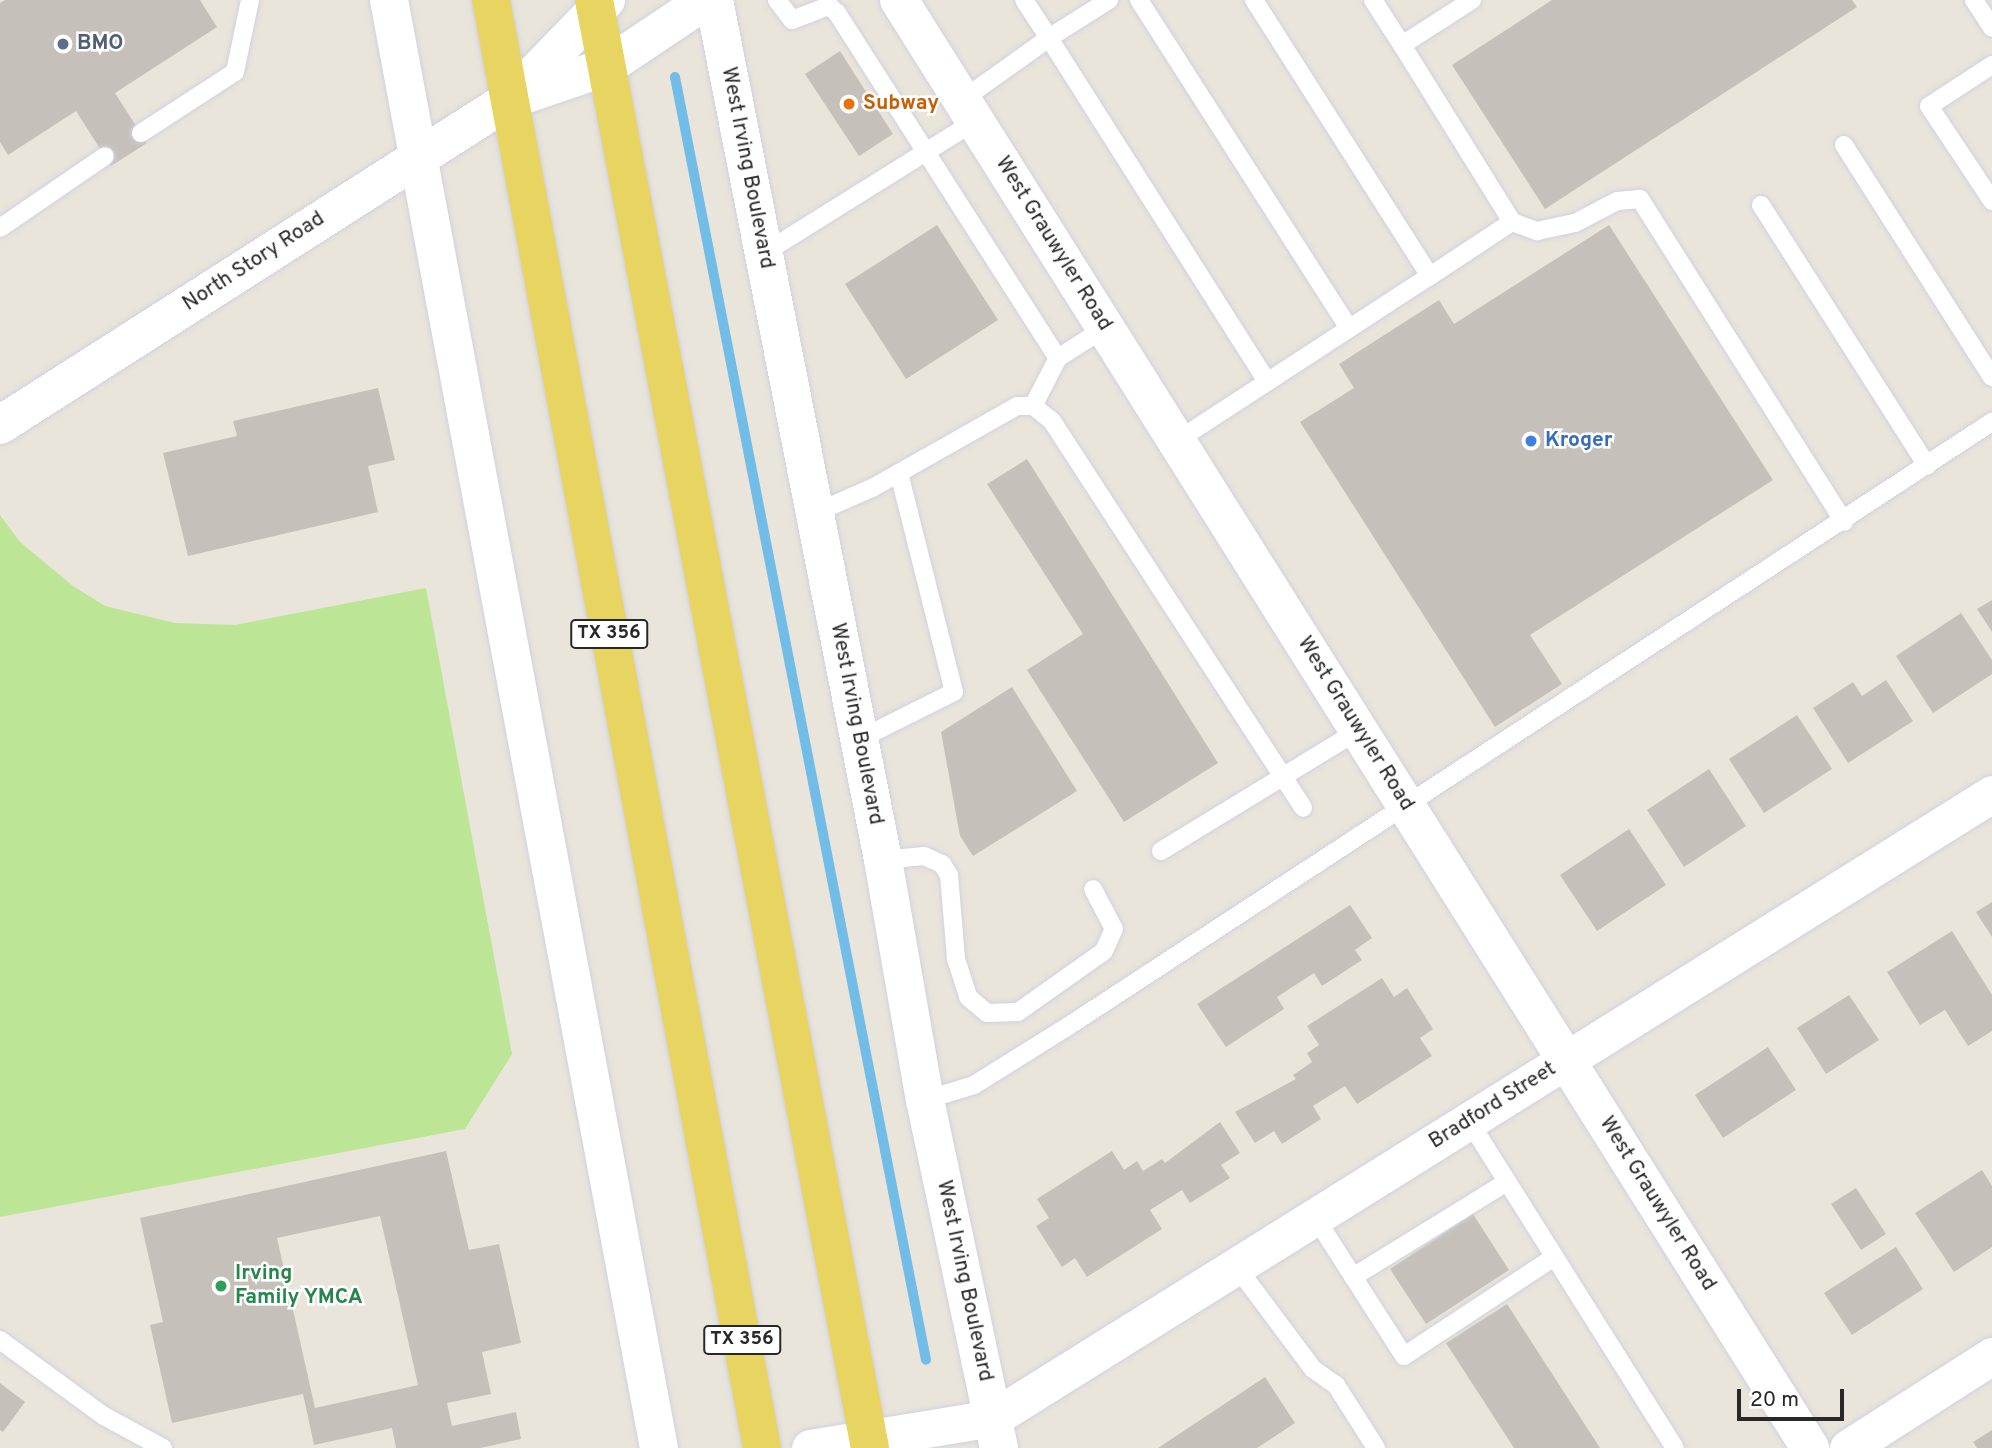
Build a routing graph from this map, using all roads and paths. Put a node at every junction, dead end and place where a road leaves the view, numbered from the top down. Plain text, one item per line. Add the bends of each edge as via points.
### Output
1 (250, 0) edge
2 (388, 0) edge
3 (491, 0) edge
4 (706, 0) edge
5 (714, 0) edge
6 (777, 0) edge
7 (899, 0) edge
8 (1024, 0) edge
9 (1109, 0) edge
10 (1139, 0) edge
11 (1254, 0) edge
12 (1373, 0) edge
13 (1472, 0) edge
14 (1974, 0) edge
15 (598, 3) edge
16 (1992, 28) edge
17 (1049, 38) junction
18 (1402, 45) junction
19 (1992, 65) edge
20 (606, 67) junction
21 (509, 100) junction
22 (969, 110) junction
23 (141, 134) dead end
24 (1844, 145) dead end
25 (927, 151) junction
26 (105, 156) dead end
27 (418, 157) junction
28 (1992, 201) edge
29 (1761, 205) dead end
30 (1512, 222) junction
31 (0, 228) edge
32 (764, 253) junction
33 (1430, 276) junction
34 (1105, 328) junction
35 (1349, 328) junction
36 (1058, 358) junction
37 (1992, 377) edge
38 (1267, 382) junction
39 (1033, 406) junction
40 (1992, 422) edge
41 (0, 425) edge
42 (1178, 440) junction
43 (1927, 466) junction
44 (900, 473) junction
45 (815, 513) junction
46 (1844, 522) junction
47 (1359, 730) junction
48 (860, 738) junction
49 (1284, 780) junction
50 (1992, 794) edge
51 (1407, 807) junction
52 (1303, 808) dead end
53 (1161, 851) dead end
54 (883, 860) junction
55 (1093, 889) dead end
56 (1566, 1060) junction
57 (925, 1100) junction
58 (1469, 1121) junction
59 (1507, 1182) junction
60 (1315, 1217) junction
61 (1554, 1257) junction
62 (1236, 1266) junction
63 (1353, 1277) junction
64 (0, 1340) edge
65 (1992, 1356) edge
66 (996, 1433) edge
67 (869, 1442) edge
68 (163, 1448) edge
69 (659, 1448) edge
70 (762, 1448) edge
71 (810, 1448) edge
72 (1376, 1448) edge
73 (1675, 1448) edge
74 (1810, 1448) edge
75 (1849, 1448) edge

1 - 23 lane via 235,72
2 - 27 street
3 - 21 main road, TX 356
4 - 20 street, North Story Road
5 - 32 street, West Irving Boulevard
6 - 25 lane via 792,20 829,6 837,13
7 - 22 street, West Grauwyler Road
8 - 17 lane
9 - 17 lane
10 - 35 lane
11 - 33 lane
12 - 18 lane
13 - 18 lane
14 - 16 lane
15 - 20 main road
15 - 21 street, North Story Road
17 - 22 lane
17 - 38 lane
18 - 30 lane
19 - 28 lane via 1929,106
20 - 21 street, North Story Road
20 - 67 main road
21 - 27 street, North Story Road
21 - 70 main road, TX 356
22 - 25 lane
22 - 34 street, West Grauwyler Road
24 - 37 lane
25 - 32 lane
25 - 36 lane
26 - 31 lane
27 - 41 street, North Story Road
27 - 69 street
29 - 43 lane
30 - 33 lane
30 - 46 lane via 1537,231 1575,223 1617,201 1640,199
32 - 45 street, West Irving Boulevard
33 - 35 lane
34 - 36 lane
34 - 42 street, West Grauwyler Road
35 - 38 lane
36 - 39 lane
38 - 42 lane
39 - 44 lane via 1017,406
39 - 49 lane via 1052,421
40 - 43 lane
42 - 47 street, West Grauwyler Road
43 - 46 lane
44 - 45 lane
44 - 48 lane via 954,691
45 - 48 street, West Irving Boulevard
46 - 51 lane
47 - 49 lane
47 - 51 street, West Grauwyler Road
48 - 54 street, West Irving Boulevard
49 - 52 lane
49 - 53 lane
50 - 56 street, Bradford Street
51 - 56 street, West Grauwyler Road
51 - 57 lane via 974,1085
54 - 55 lane via 924,856 942,864 949,875 956,959 968,997 987,1013 1018,1012 1104,951 1114,929
54 - 57 street, West Irving Boulevard
56 - 58 street, Bradford Street
56 - 74 street, West Grauwyler Road
57 - 66 street, West Irving Boulevard
58 - 59 lane
58 - 60 street, Bradford Street
59 - 61 lane
59 - 63 lane
60 - 62 street, Bradford Street
60 - 63 lane
61 - 63 lane via 1404,1356
61 - 73 lane
62 - 66 street, Bradford Street
62 - 72 lane via 1313,1369 1336,1385
64 - 68 lane via 104,1416
65 - 75 street
66 - 67 street
67 - 71 street

